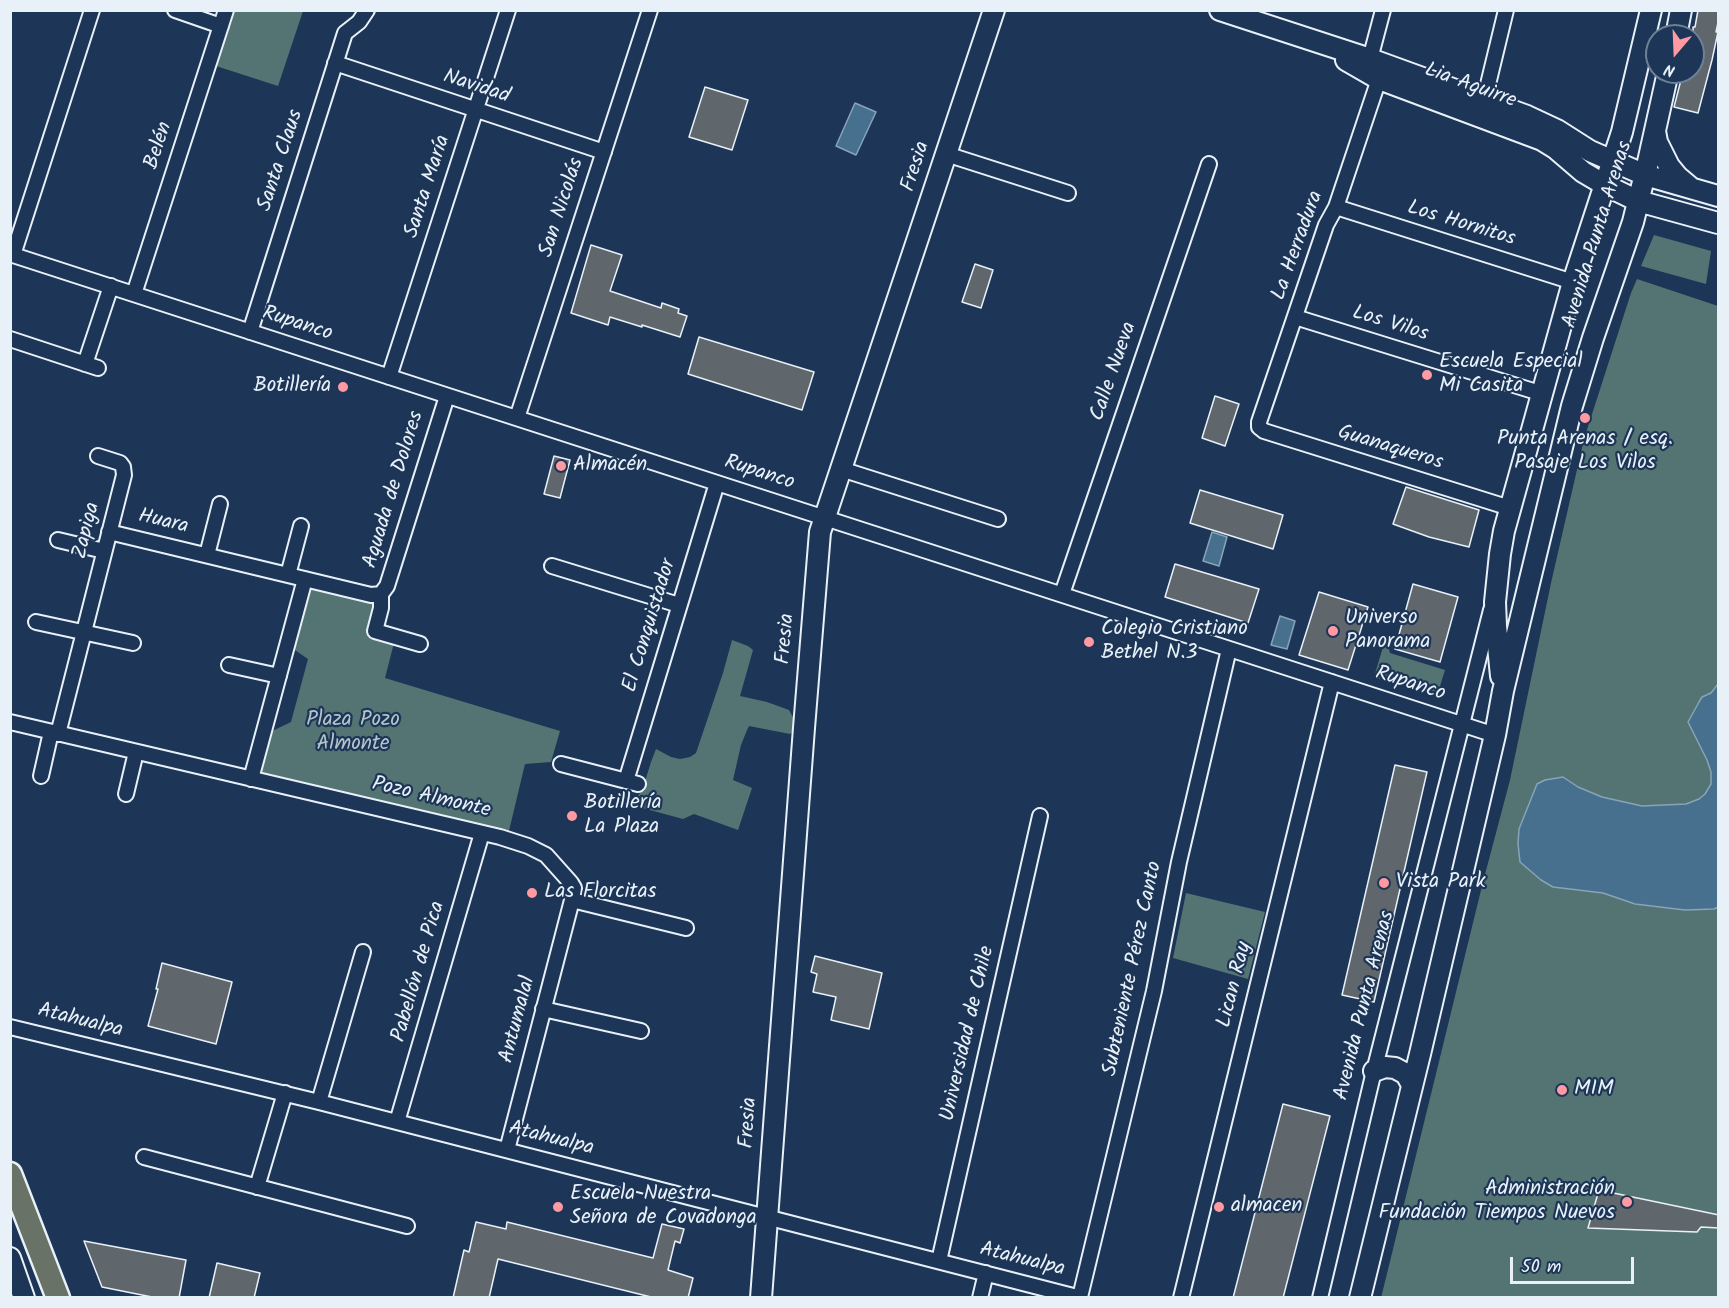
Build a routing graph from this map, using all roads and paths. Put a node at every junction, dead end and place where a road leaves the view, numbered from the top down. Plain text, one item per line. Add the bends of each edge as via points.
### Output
1 (92, 10) edge
2 (176, 10) edge
3 (226, 10) edge
4 (367, 10) edge
5 (508, 10) edge
6 (650, 10) edge
7 (994, 10) edge
8 (1383, 10) edge
9 (1506, 10) edge
10 (1651, 10) edge
11 (1223, 11) edge
12 (221, 26) junction
13 (1312, 41) junction
14 (1370, 59) junction
15 (335, 63) junction
16 (1379, 79) junction
17 (1665, 84) edge
18 (1484, 101) junction
19 (476, 110) junction
20 (1655, 131) junction
21 (604, 152) junction
22 (946, 154) junction
23 (1613, 161) junction
24 (1209, 164) dead end
25 (1645, 175) junction
26 (1605, 185) junction
27 (1694, 190) junction
28 (1068, 193) dead end
29 (1719, 196) edge
30 (1638, 201) junction
31 (1336, 207) junction
32 (1719, 223) edge
33 (12, 254) edge
34 (1573, 282) junction
35 (111, 286) junction
36 (134, 294) junction
37 (1295, 317) junction
38 (250, 332) junction
39 (10, 339) edge
40 (389, 377) junction
41 (1543, 394) junction
42 (447, 396) junction
43 (517, 418) junction
44 (1259, 427) joint
45 (98, 456) dead end
46 (841, 469) junction
47 (717, 483) junction
48 (220, 504) dead end
49 (1510, 508) junction
50 (825, 517) junction
51 (998, 519) dead end
52 (301, 526) dead end
53 (109, 532) junction
54 (58, 540) dead end
55 (104, 551) junction
56 (207, 555) junction
57 (552, 566) dead end
58 (288, 575) junction
59 (304, 579) junction
60 (1496, 588) junction
61 (381, 594) junction
62 (1062, 594) junction
63 (679, 605) junction
64 (36, 622) dead end
65 (84, 632) junction
66 (133, 643) dead end
67 (420, 644) dead end
68 (1229, 649) junction
69 (229, 665) dead end
70 (279, 676) junction
71 (1332, 682) junction
72 (1503, 691) junction
73 (10, 722) edge
74 (1462, 724) junction
75 (55, 733) junction
76 (1495, 735) junction
77 (136, 752) junction
78 (561, 764) dead end
79 (41, 776) dead end
80 (251, 779) junction
81 (126, 794) dead end
82 (1040, 816) dead end
83 (482, 833) junction
84 (572, 900) junction
85 (686, 928) dead end
86 (363, 952) dead end
87 (543, 1009) junction
88 (10, 1026) edge
89 (641, 1031) dead end
90 (1374, 1071) junction
91 (1412, 1085) junction
92 (285, 1093) junction
93 (319, 1102) junction
94 (397, 1122) junction
95 (507, 1150) junction
96 (144, 1157) dead end
97 (10, 1174) edge
98 (257, 1187) junction
99 (767, 1217) junction
100 (407, 1226) dead end
101 (10, 1258) edge
102 (939, 1261) junction
103 (986, 1273) junction
104 (1080, 1297) edge
105 (24, 1298) edge
106 (58, 1298) edge
107 (761, 1298) edge
108 (980, 1298) edge
109 (1181, 1298) edge
110 (1320, 1298) edge
111 (1360, 1298) edge

1 - 33 street
2 - 12 street
3 - 12 street, Belén
4 - 15 street, Santa Claus via 345,33
5 - 19 street, Santa María
6 - 21 street, San Nicolás
7 - 22 main road, Fresia
8 - 14 street
9 - 18 street
10 - 23 main road, Avenida Punta Arenas
11 - 13 main road, Lia Aguirre
12 - 36 street, Belén
13 - 14 main road, Lia Aguirre
13 - 16 main road, Lia Aguirre
14 - 18 main road, Lia Aguirre
15 - 19 street, Navidad
15 - 38 street, Santa Claus
16 - 26 main road, Lia Aguirre via 1542,140
16 - 31 street, La Herradura
17 - 20 main road, Avenida Punta Arenas
18 - 23 main road, Lia Aguirre via 1557,129
19 - 21 street, Navidad
19 - 40 street, Santa María
20 - 25 main road, Avenida Punta Arenas
20 - 27 main road via 1669,166
21 - 43 street, San Nicolás
22 - 28 street
22 - 46 main road, Fresia
23 - 25 main road, Lia Aguirre
23 - 26 main road, Avenida Punta Arenas
24 - 62 street, Calle Nueva
25 - 27 main road, Lia Aguirre
25 - 30 main road, Avenida Punta Arenas
26 - 30 main road, Lia Aguirre
26 - 34 main road, Avenida Punta Arenas
27 - 29 main road, Lia Aguirre
30 - 32 main road, Lia Aguirre
30 - 72 main road, Avenida Punta Arenas via 1572,406
31 - 34 street, Los Hornitos
31 - 37 street, La Herradura via 1326,225
33 - 35 street, Rupanco
34 - 41 main road, Avenida Punta Arenas
35 - 36 street, Rupanco
35 - 39 street via 92,366
36 - 38 street, Rupanco
37 - 41 street, Los Vilos
37 - 44 street, La Herradura
38 - 40 street, Rupanco
40 - 42 street, Rupanco
41 - 49 main road, Avenida Punta Arenas
42 - 43 street, Rupanco
42 - 61 street, Aguada de Dolores via 387,586
43 - 47 street, Rupanco
44 - 49 street, Guanaqueros
45 - 53 street, Zapiga via 120,463 124,471
46 - 50 main road, Fresia
46 - 51 street
47 - 50 street, Rupanco
47 - 63 street, El Conquistador
48 - 56 street, Huara
49 - 60 main road, Avenida Punta Arenas
50 - 62 street, Rupanco
50 - 99 main road, Fresia via 818,546
52 - 58 street
53 - 55 street, Zapiga
53 - 56 street, Huara
54 - 55 street
55 - 65 street, Zapiga
56 - 58 street, Huara
57 - 63 street
58 - 59 street, Huara
59 - 61 street, Huara
59 - 70 street
60 - 72 main road, Avenida Punta Arenas
60 - 74 street, Avenida Punta Arenas
61 - 67 street, Aguada de Dolores via 375,631
62 - 68 street, Rupanco
63 - 78 street, El Conquistador via 632,783
64 - 65 street
65 - 66 street
65 - 75 street, Zapiga
68 - 71 street, Rupanco
68 - 104 street, Subteniente Pérez Canto via 1174,882 1154,991
69 - 70 street
70 - 80 street
71 - 74 street, Rupanco
71 - 109 street, Lican Ray
72 - 76 main road, Avenida Punta Arenas
73 - 75 street, Pozo Almonte
74 - 76 street, Rupanco
74 - 90 street, Avenida Punta Arenas
75 - 77 street, Pozo Almonte
75 - 79 street
76 - 91 main road, Avenida Punta Arenas
77 - 80 street, Pozo Almonte
77 - 81 street
80 - 83 street, Pozo Almonte
82 - 102 street, Universidad de Chile
83 - 84 street, Pozo Almonte via 546,855 572,883
83 - 94 street, Pabellón de Pica
84 - 85 street
84 - 87 street, Antumalal
86 - 93 street
87 - 89 street
87 - 95 street, Antumalal
88 - 92 street, Atahualpa
90 - 91 main road via 1395,1068 1406,1074
90 - 110 street, Avenida Punta Arenas
91 - 111 main road, Avenida Punta Arenas
92 - 93 street, Atahualpa
92 - 98 street
93 - 94 street, Atahualpa
94 - 95 street, Atahualpa
95 - 99 street, Atahualpa
96 - 98 street
97 - 106 main road
98 - 100 street
99 - 102 street, Atahualpa
99 - 107 main road, Fresia
101 - 105 main road
102 - 103 street, Atahualpa
103 - 104 street, Atahualpa
103 - 108 street

